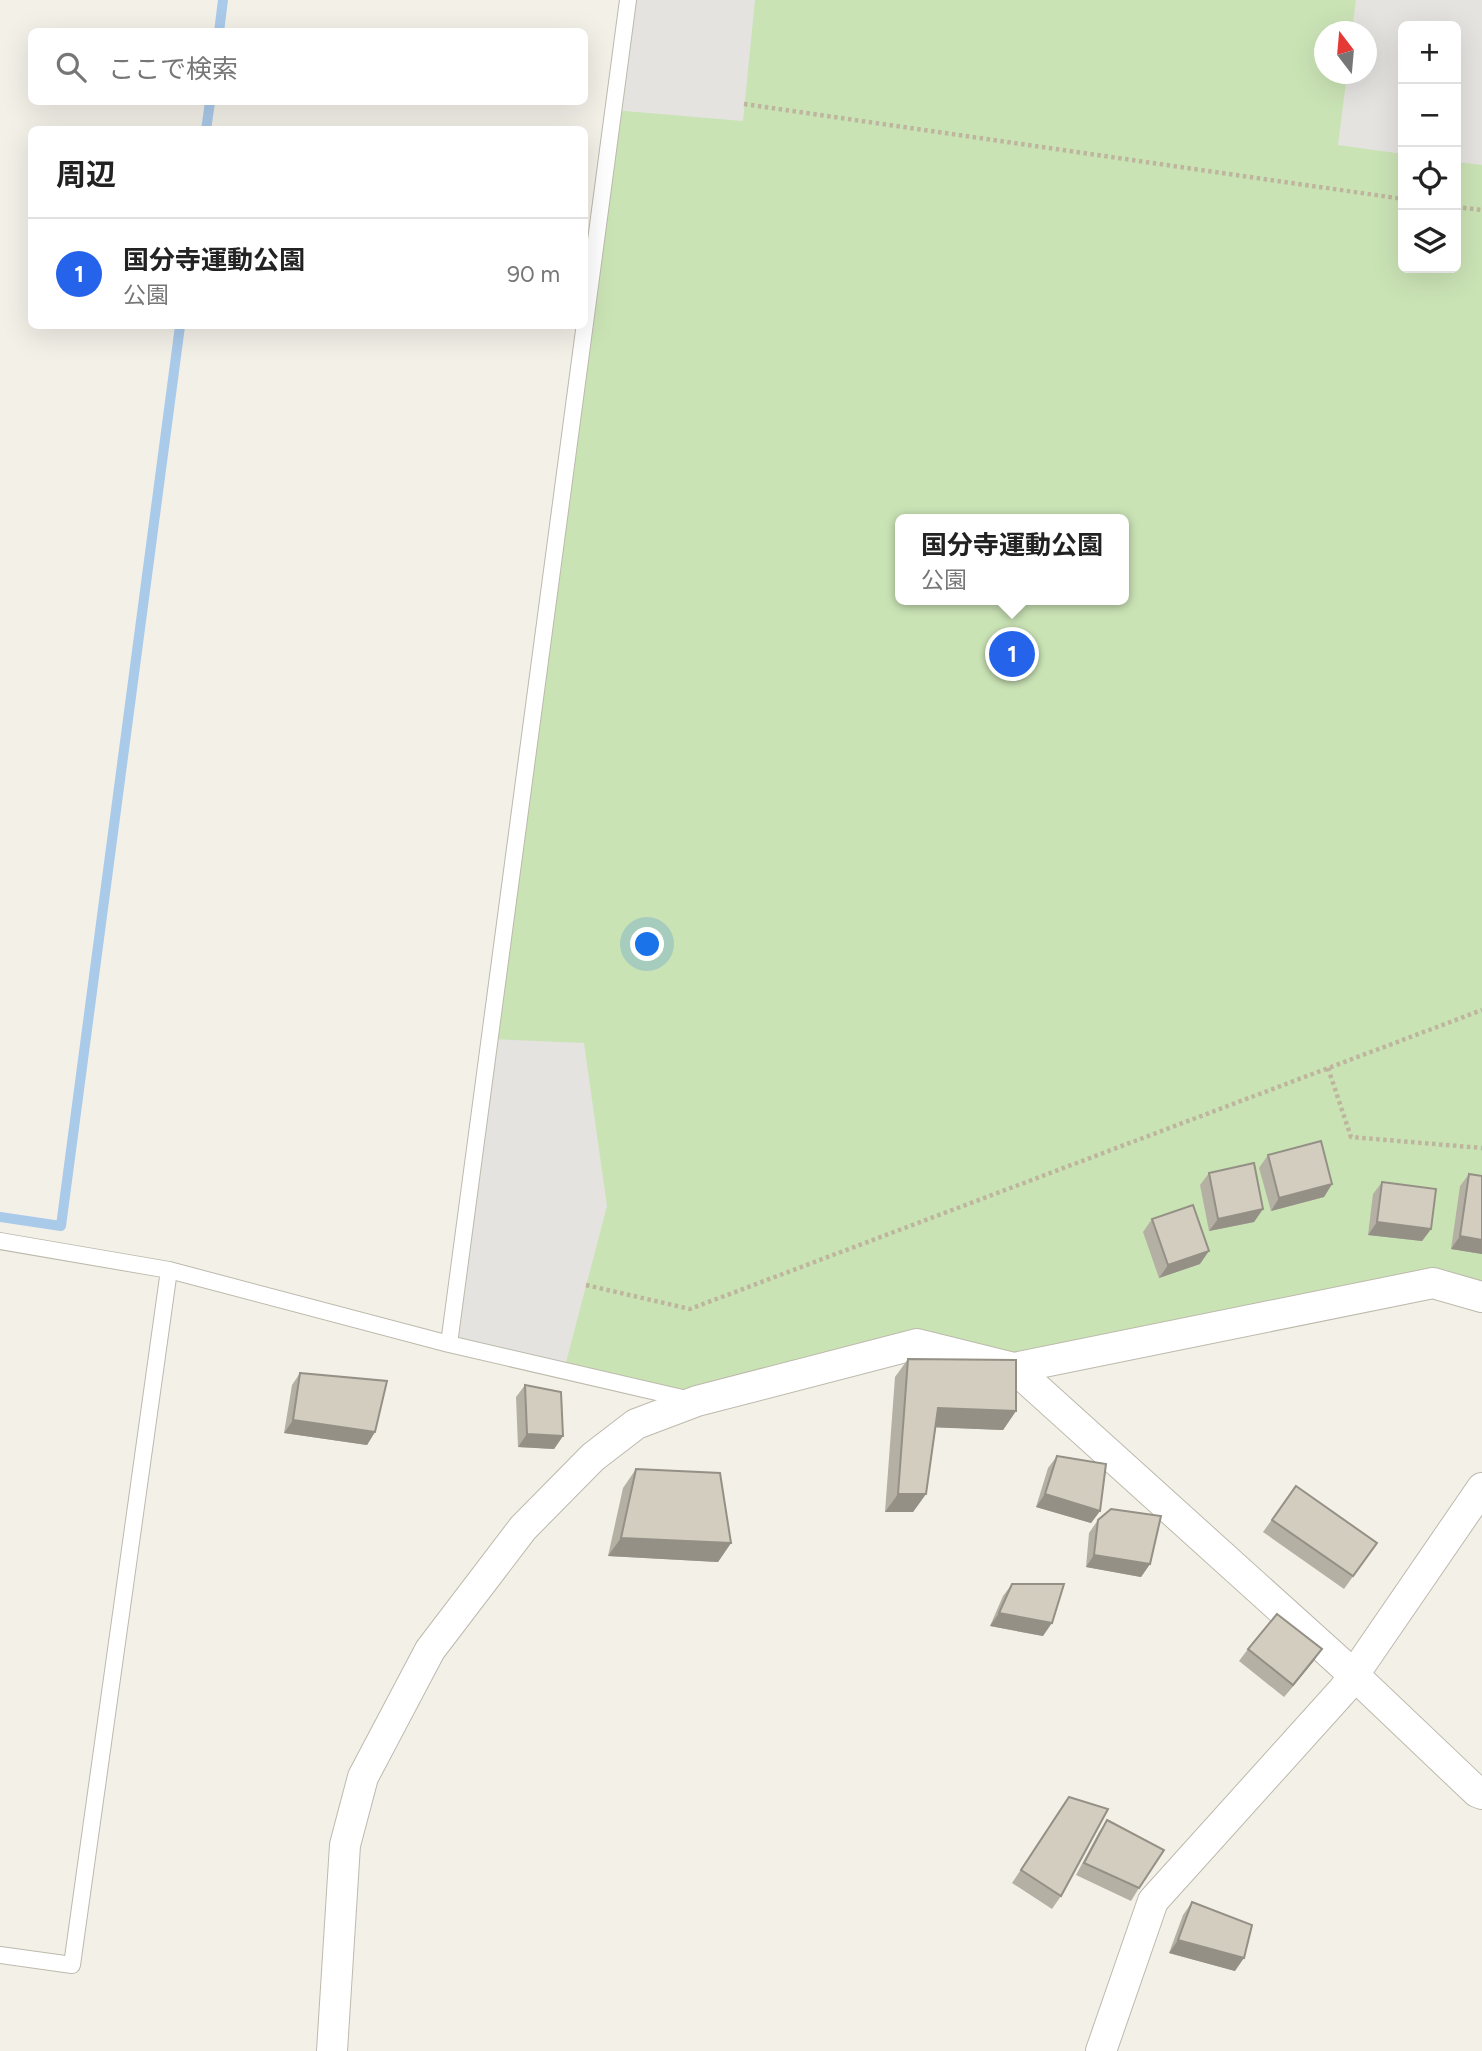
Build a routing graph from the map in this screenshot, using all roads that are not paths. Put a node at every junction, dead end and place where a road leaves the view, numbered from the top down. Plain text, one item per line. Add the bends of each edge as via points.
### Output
1 (628, 0) edge
2 (588, 300) edge
3 (584, 329) edge
4 (0, 1241) edge
5 (169, 1270) junction
6 (1482, 1297) edge
7 (449, 1344) junction
8 (1014, 1368) junction
9 (697, 1401) junction
10 (1482, 1488) edge
11 (1354, 1675) junction
12 (1482, 1794) edge
13 (0, 1955) edge
14 (332, 2051) edge
15 (1101, 2051) edge

1 - 2 lane
3 - 7 lane
4 - 5 lane
5 - 7 lane
5 - 13 lane via 72,1965
6 - 8 street via 1433,1283
7 - 9 lane
8 - 9 street via 917,1344
8 - 11 street
9 - 14 street via 636,1424 593,1457 523,1528 430,1650 363,1777 345,1844
10 - 11 street
11 - 12 street
11 - 15 street via 1153,1901

